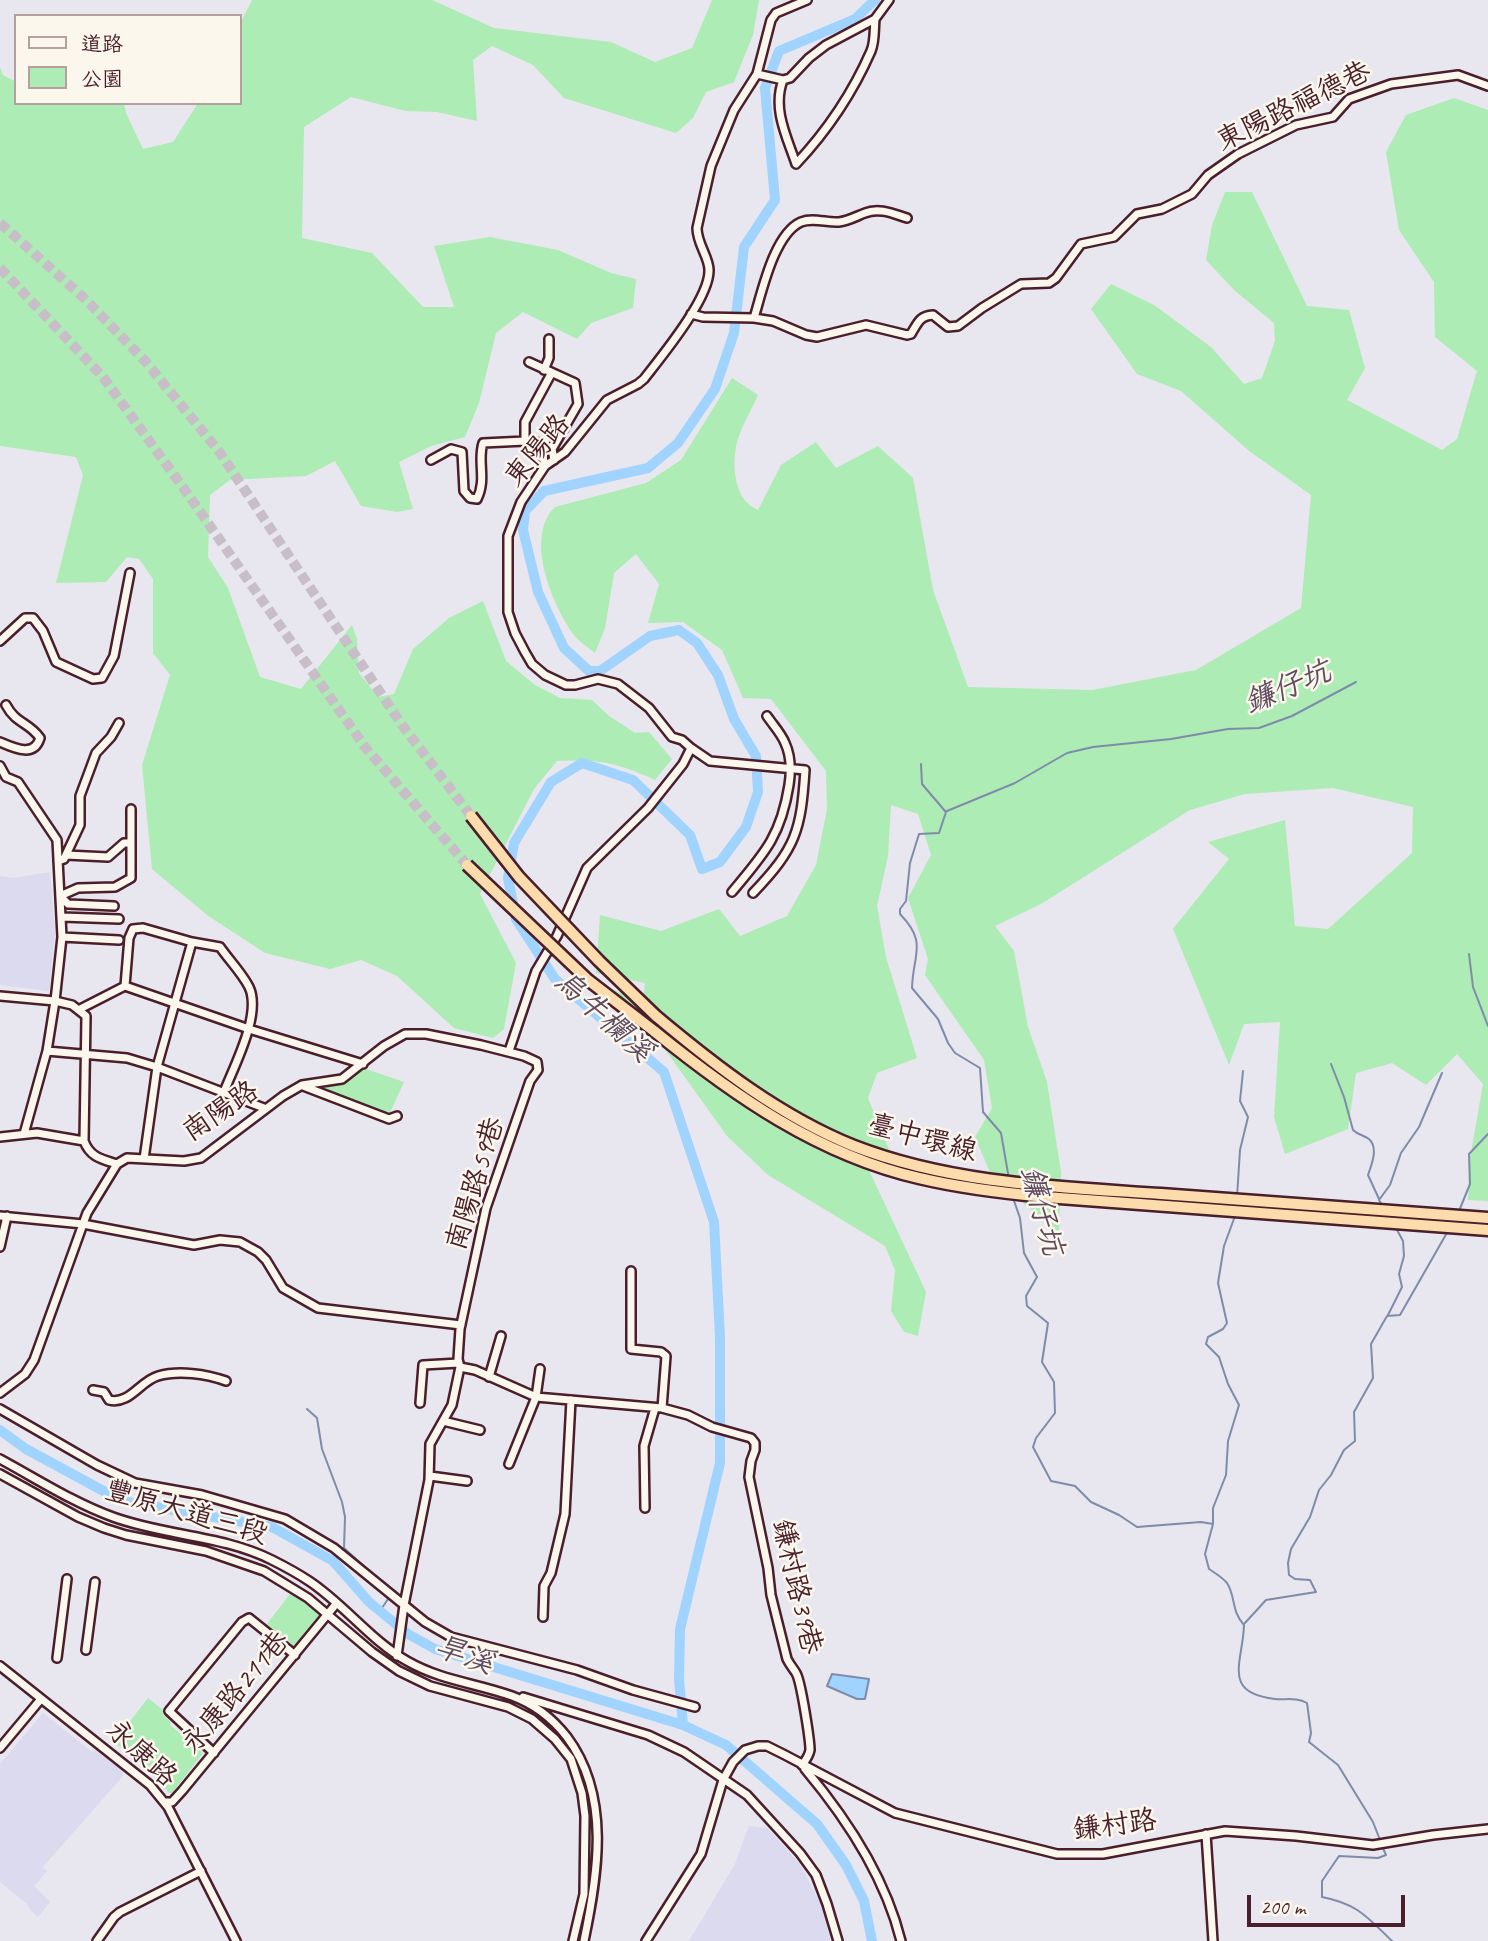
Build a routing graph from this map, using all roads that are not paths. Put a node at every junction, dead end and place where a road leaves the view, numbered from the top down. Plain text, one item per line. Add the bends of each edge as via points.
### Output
1 (807, 0) edge
2 (889, 0) edge
3 (875, 19) junction
4 (757, 74) junction
5 (783, 80) junction
6 (1488, 86) edge
7 (907, 218) dead end
8 (691, 314) junction
9 (754, 317) junction
10 (549, 339) dead end
11 (529, 362) dead end
12 (548, 372) junction
13 (525, 440) junction
14 (431, 460) dead end
15 (554, 460) junction
16 (545, 466) junction
17 (130, 573) dead end
18 (0, 641) edge
19 (6, 705) dead end
20 (767, 716) dead end
21 (119, 723) dead end
22 (0, 743) edge
23 (691, 748) junction
24 (0, 766) edge
25 (791, 769) junction
26 (131, 809) dead end
27 (471, 816) tunnel mouth
28 (131, 843) junction
29 (66, 855) junction
30 (58, 862) junction
31 (467, 865) tunnel mouth
32 (732, 892) dead end
33 (753, 894) dead end
34 (60, 896) junction
35 (114, 906) dead end
36 (62, 917) junction
37 (120, 919) dead end
38 (62, 937) junction
39 (119, 940) dead end
40 (192, 942) junction
41 (125, 986) junction
42 (0, 996) edge
43 (55, 1001) junction
44 (175, 1003) junction
45 (80, 1009) junction
46 (248, 1029) junction
47 (47, 1051) junction
48 (509, 1051) junction
49 (85, 1054) junction
50 (534, 1060) joint
51 (363, 1064) junction
52 (158, 1068) junction
53 (302, 1085) junction
54 (224, 1092) junction
55 (264, 1108) junction
56 (397, 1116) dead end
57 (24, 1134) junction
58 (0, 1137) edge
59 (84, 1141) junction
60 (144, 1159) junction
61 (117, 1164) junction
62 (4, 1216) edge
63 (1488, 1218) edge
64 (83, 1224) junction
65 (1488, 1230) edge
66 (0, 1247) edge
67 (631, 1271) dead end
68 (461, 1325) junction
69 (501, 1336) dead end
70 (459, 1365) junction
71 (540, 1369) dead end
72 (489, 1377) junction
73 (226, 1381) dead end
74 (93, 1390) dead end
75 (0, 1393) edge
76 (536, 1397) junction
77 (571, 1400) junction
78 (420, 1403) dead end
79 (658, 1408) junction
80 (0, 1409) edge
81 (443, 1421) junction
82 (480, 1430) dead end
83 (0, 1460) edge
84 (509, 1464) dead end
85 (0, 1474) edge
86 (429, 1476) junction
87 (467, 1481) dead end
88 (645, 1508) dead end
89 (66, 1579) dead end
90 (95, 1582) dead end
91 (337, 1604) junction
92 (404, 1607) junction
93 (329, 1614) junction
94 (543, 1617) dead end
95 (86, 1650) dead end
96 (398, 1652) junction
97 (295, 1655) junction
98 (57, 1658) dead end
99 (0, 1666) edge
100 (523, 1697) dead end
101 (41, 1699) junction
102 (695, 1707) dead end
103 (0, 1748) edge
104 (214, 1753) junction
105 (802, 1765) junction
106 (723, 1780) junction
107 (165, 1802) junction
108 (1488, 1829) edge
109 (1206, 1834) junction
110 (201, 1871) junction
111 (97, 1941) edge
112 (236, 1941) edge
113 (573, 1941) edge
114 (584, 1941) edge
115 (646, 1941) edge
116 (838, 1941) edge
117 (901, 1941) edge
118 (1213, 1941) edge

1 - 4 street, 東陽路 via 776,13 771,20
2 - 3 street
3 - 5 street via 826,45
3 - 5 street via 872,50 854,89 796,164 780,119
4 - 5 street
4 - 8 street, 東陽路 via 734,110 711,166 697,229 709,268 704,292
6 - 9 street, 東陽路福德巷 via 1458,75 1391,84 1349,99 1333,117 1296,125 1238,154 1208,175 1192,194 1137,215 1119,234 1081,244 1049,283 1021,284 958,326 948,327 933,315 919,318 907,335 866,325 817,337
7 - 9 street via 867,211 840,222 800,222 771,264
8 - 9 street, 東陽路福德巷
8 - 15 street, 東陽路 via 644,379 607,400
10 - 12 street
11 - 12 street
12 - 13 street via 525,422
12 - 15 street via 575,383 578,404 552,449
13 - 14 street via 483,443 484,478 478,499 464,491 462,452 451,449
13 - 16 street via 540,443
15 - 16 street, 東陽路
16 - 23 street, 東陽路 via 521,502 508,536 508,612 515,633 532,664 545,675 566,685 598,679 618,684 649,708 672,737
17 - 18 street via 114,656 102,678 93,679 56,662 33,618 25,618
19 - 22 street via 12,716 33,728 40,738 32,750
20 - 25 street via 786,744
21 - 29 street via 96,753 80,796 79,825
23 - 25 street, 東陽路 via 710,761
23 - 48 street via 648,808 587,868 533,980
24 - 30 street via 6,777 18,782 57,839
25 - 32 street via 777,832
25 - 33 street via 805,770 796,834
26 - 28 street
27 - 63 highway, 臺中環線, bridge via 519,877 656,1016 775,1105 854,1146 921,1168 1009,1182
28 - 29 street via 124,843 108,857
28 - 34 street via 131,878 115,887 78,888
29 - 30 street
30 - 34 street
31 - 65 highway, 臺中環線, bridge via 588,979 717,1081 850,1156 916,1178 1012,1194
34 - 35 street via 68,904
34 - 36 street
36 - 37 street
36 - 38 street
38 - 39 street
38 - 43 street
40 - 41 street via 133,929
40 - 44 street
40 - 46 street via 220,947 250,989
41 - 44 street
41 - 45 street
42 - 43 street
43 - 45 street
43 - 47 street
44 - 46 street
44 - 52 street
45 - 49 street via 86,1016
46 - 51 street
46 - 54 street
47 - 49 street
47 - 57 street
48 - 50 street, 南陽路
48 - 51 street, 南陽路 via 414,1033 397,1038
49 - 52 street via 127,1058
49 - 59 street
50 - 68 street, 南陽路59巷 via 538,1070 530,1081 486,1208
51 - 53 street, 南陽路 via 342,1079
52 - 54 street
52 - 60 street
53 - 55 street, 南陽路
53 - 56 street via 389,1119
54 - 55 street
55 - 60 street, 南陽路 via 201,1158
57 - 58 street
57 - 59 street
59 - 61 street via 95,1157
60 - 61 street, 南陽路 via 127,1158
61 - 64 street
62 - 64 street
62 - 66 street
64 - 68 street via 194,1245 240,1242 267,1260 282,1288 318,1308
64 - 75 street via 34,1360 25,1374
67 - 79 street via 631,1349 666,1356
68 - 70 street, 南陽路59巷
69 - 72 street
70 - 72 street
70 - 78 street via 423,1365
70 - 81 street, 南陽路59巷 via 452,1405
71 - 76 street
72 - 76 street
73 - 74 street via 197,1374 157,1376 123,1400 114,1401
76 - 77 street
76 - 84 street
77 - 79 street
77 - 94 street via 565,1514 544,1586
79 - 88 street via 644,1446
79 - 105 street, 鎌村路39巷 via 688,1415 755,1443 749,1477 771,1595 787,1659 800,1686 810,1754
80 - 92 street via 135,1483 202,1495 285,1519 334,1548
81 - 82 street
81 - 86 street, 南陽路59巷 via 430,1444
83 - 91 street, 豐原大道三段 via 114,1518 234,1545 270,1559 310,1581
85 - 93 street, 豐原大道三段 via 104,1528 206,1551 264,1571
86 - 87 street
86 - 92 street, 南陽路59巷
89 - 98 street
90 - 95 street
91 - 93 street, 永康路211巷
91 - 96 street, 豐原大道三段
92 - 96 street, 南陽路59巷
92 - 102 street via 452,1637
93 - 97 street, 永康路211巷
93 - 113 street, 豐原大道三段 via 399,1671 430,1686 521,1712 555,1739 571,1759 582,1793 585,1846 584,1894
96 - 114 street, 豐原大道三段 via 440,1678 526,1702 551,1720 579,1754 595,1797 596,1816 596,1885
97 - 104 street, 永康路211巷
97 - 104 street via 249,1618 204,1666 169,1711
99 - 101 street, 永康路
100 - 106 street via 648,1735 684,1752
101 - 103 street
101 - 107 street, 永康路 via 123,1761
104 - 107 street, 永康路211巷 via 172,1802
105 - 106 street, 鎌村路 via 767,1746 752,1748 733,1762
105 - 109 street, 鎌村路 via 895,1814 1057,1854 1103,1853
105 - 117 street via 871,1863
106 - 115 street via 701,1854
106 - 116 street via 747,1795 816,1875
107 - 110 street, 永康路
108 - 109 street, 鎌村路 via 1373,1845 1247,1831
109 - 118 street
110 - 111 street via 120,1912
110 - 112 street, 永康路

